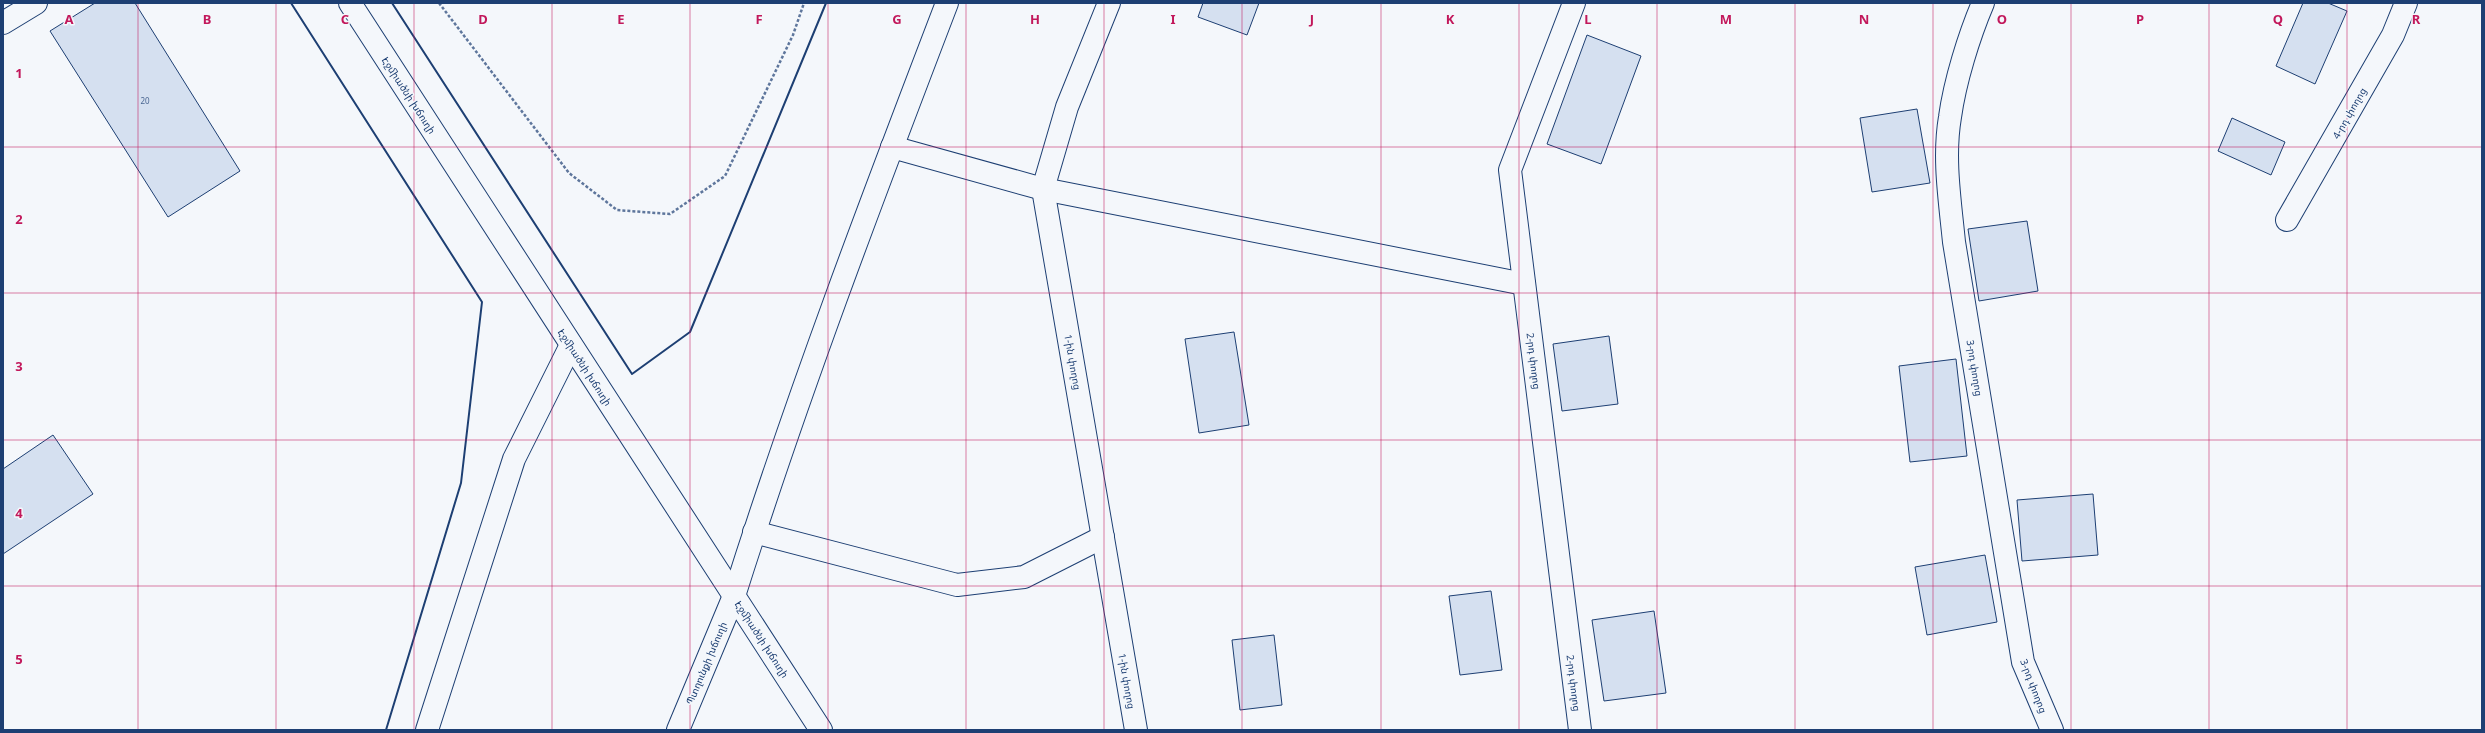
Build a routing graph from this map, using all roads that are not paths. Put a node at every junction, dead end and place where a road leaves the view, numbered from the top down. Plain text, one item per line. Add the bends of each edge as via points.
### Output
1 (36, 3) edge
2 (350, 3) edge
3 (947, 3) edge
4 (1109, 3) edge
5 (1574, 3) edge
6 (1983, 3) edge
7 (2406, 3) edge
8 (3, 23) edge
9 (892, 146) junction
10 (1043, 189) junction
11 (2287, 220) dead end
12 (1524, 284) junction
13 (571, 345) junction
14 (754, 532) junction
15 (1103, 537) junction
16 (734, 596) junction
17 (427, 730) edge
18 (678, 730) edge
19 (821, 730) edge
20 (1136, 730) edge
21 (1580, 730) edge
22 (2052, 730) edge

1 - 8 street
2 - 13 street, Էջմիածնի խճուղի
3 - 9 street, Պտղունքի խճուղի
4 - 10 street, 1-ին փողոց via 1067,107
5 - 12 street, 2-րդ փողոց via 1510,170
6 - 22 street, 3-րդ փողոց via 1972,29 1950,118 1948,177 1954,242 2023,662
7 - 11 street, 4-րդ փողոց via 2393,35
9 - 10 street
9 - 14 street, Պտղունքի խճուղի
10 - 12 street
10 - 15 street, 1-ին փողոց
12 - 21 street, 2-րդ փողոց
13 - 16 street, Էջմիածնի խճուղի
13 - 17 street via 514,459
14 - 15 street via 957,584 1024,577
14 - 16 street, Պտղունքի խճուղի
15 - 20 street, 1-ին փողոց
16 - 18 street, Պտղունքի խճուղի
16 - 19 street, Էջմիածնի խճուղի

